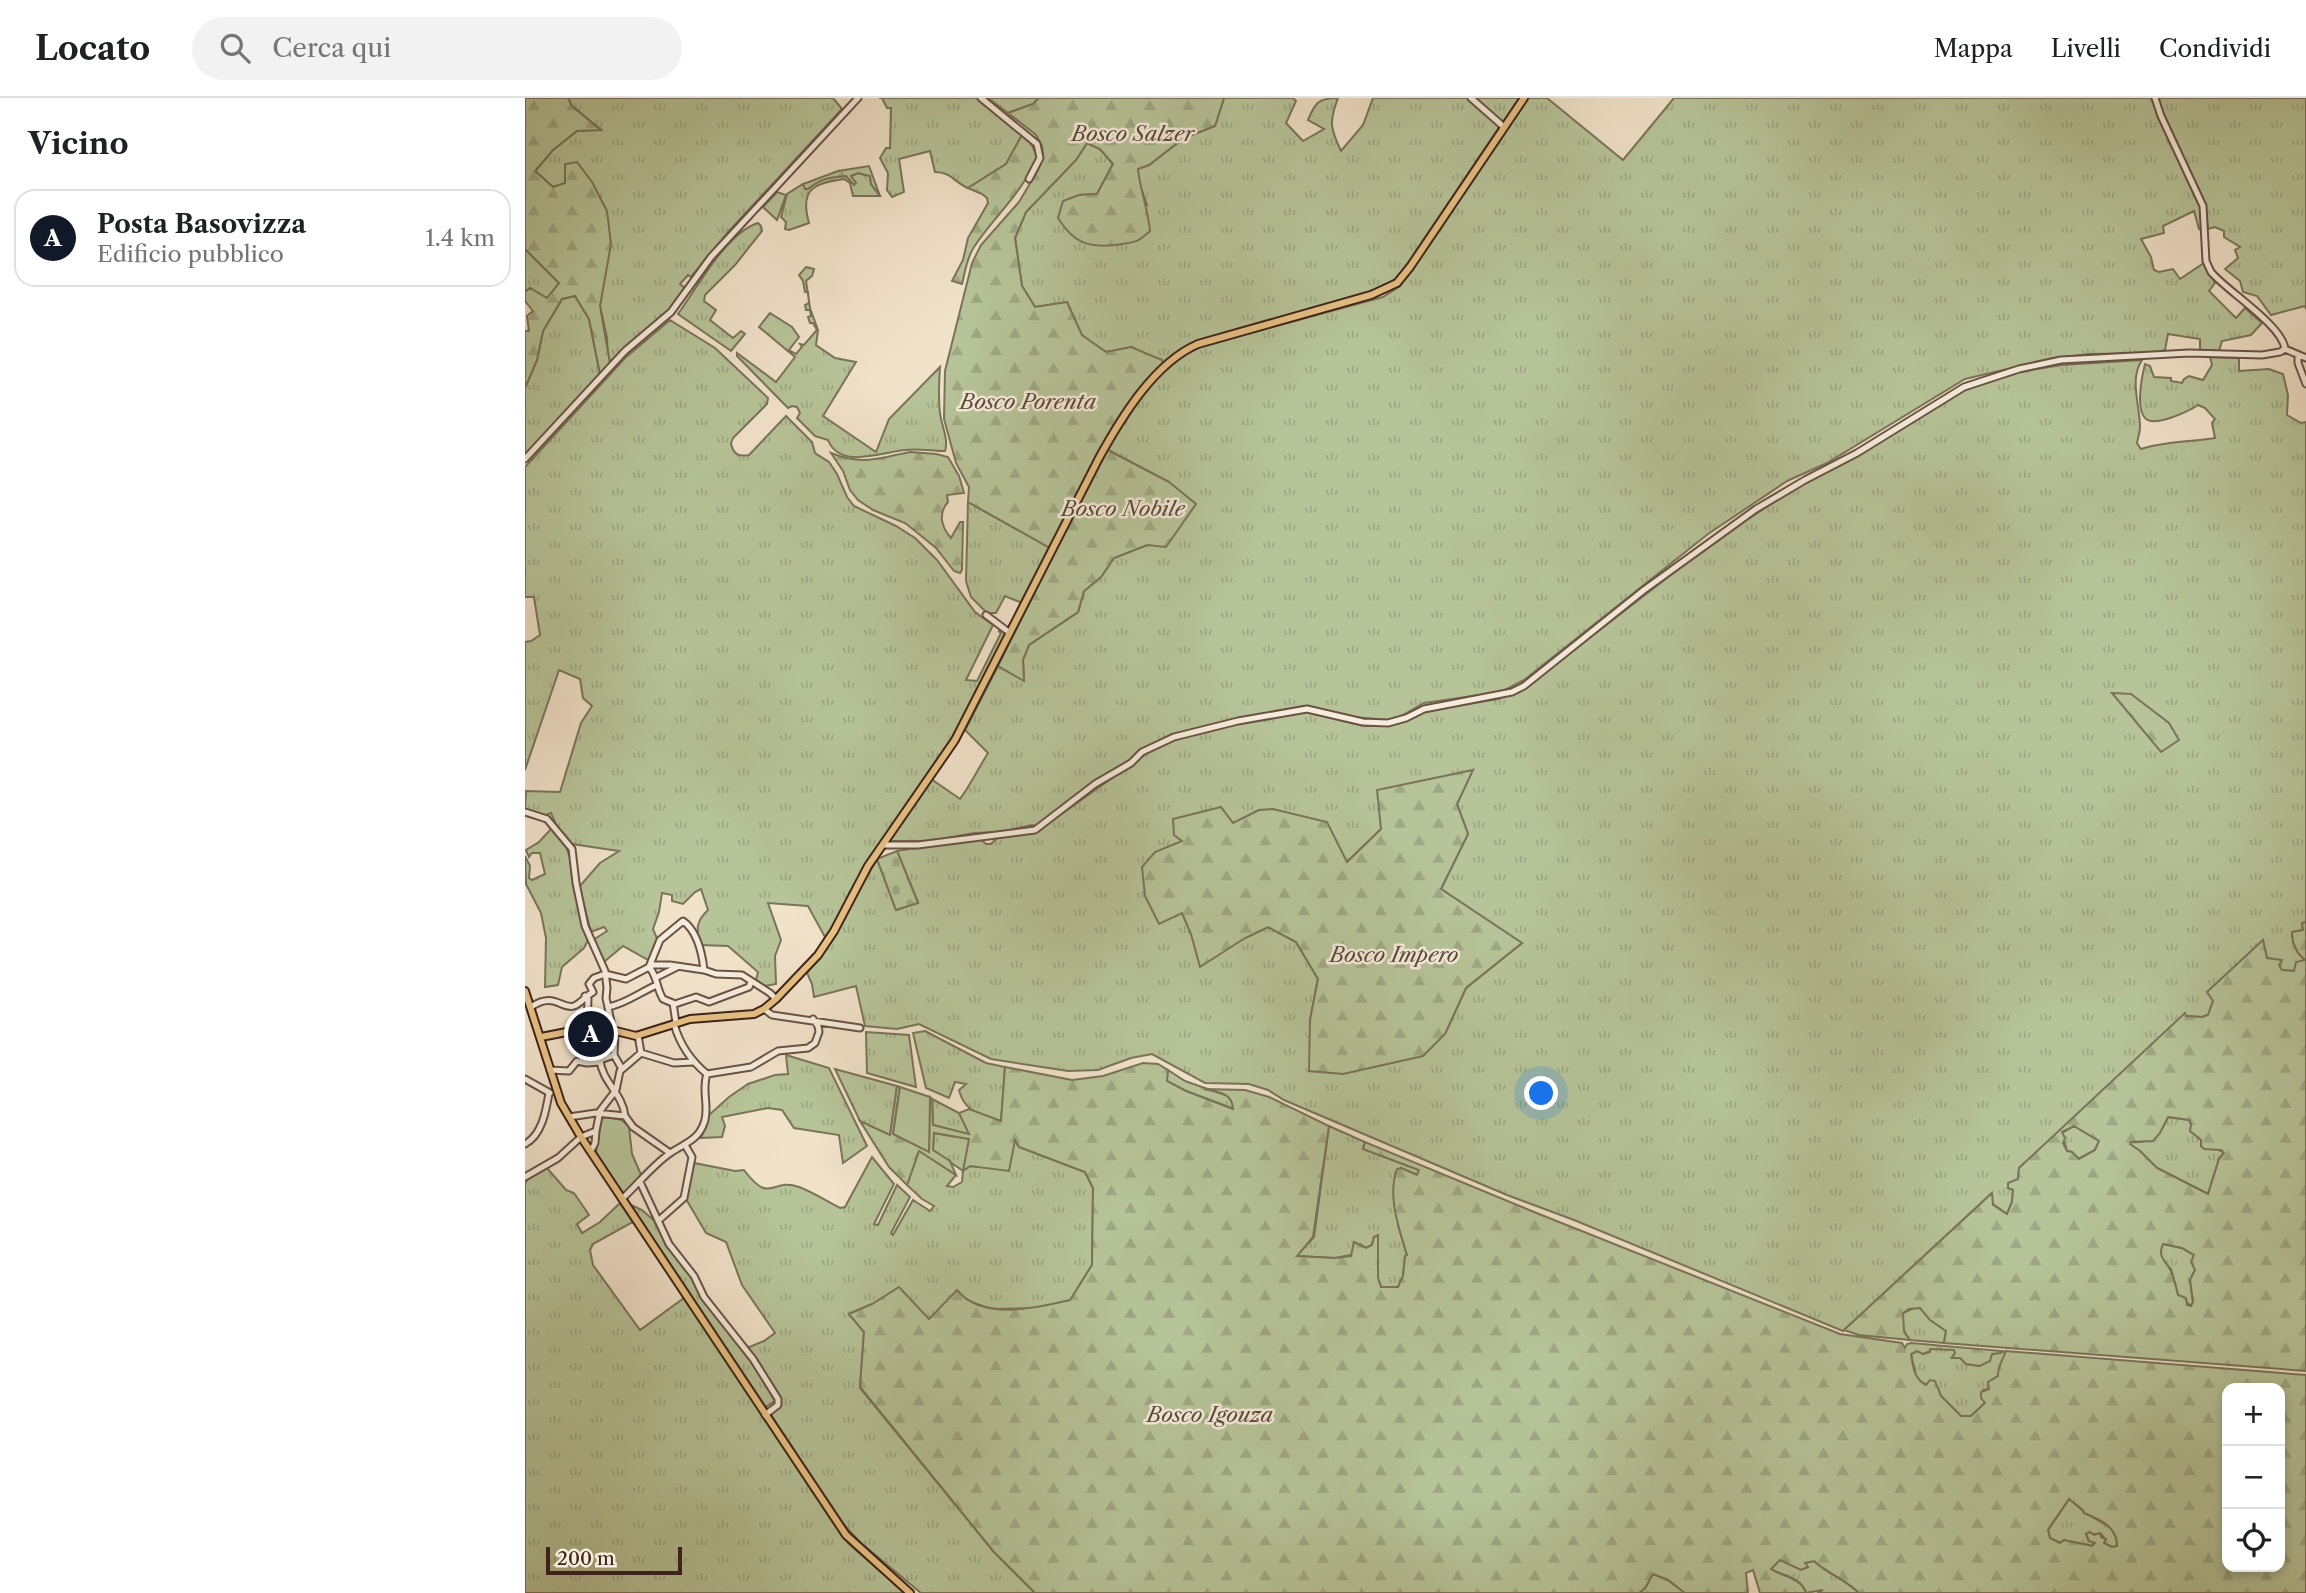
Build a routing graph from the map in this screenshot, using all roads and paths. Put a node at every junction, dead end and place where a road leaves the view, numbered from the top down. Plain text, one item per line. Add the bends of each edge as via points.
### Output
1 (858, 98) edge
2 (981, 98) edge
3 (1471, 98) edge
4 (1524, 98) edge
5 (2155, 98) edge
6 (1504, 127) junction
7 (1029, 179) dead end
8 (2285, 349) junction
9 (2298, 355) junction
10 (2306, 358) edge
11 (2306, 384) edge
12 (525, 459) edge
13 (986, 615) dead end
14 (1010, 633) junction
15 (525, 812) edge
16 (883, 845) junction
17 (649, 967) junction
18 (677, 967) junction
19 (704, 970) junction
20 (605, 974) junction
21 (657, 977) junction
22 (751, 982) junction
23 (657, 985) junction
24 (525, 991) edge
25 (593, 992) junction
26 (585, 996) junction
27 (606, 998) junction
28 (776, 999) junction
29 (673, 1003) junction
30 (531, 1007) junction
31 (608, 1007) junction
32 (764, 1009) junction
33 (813, 1019) junction
34 (675, 1024) junction
35 (587, 1028) junction
36 (860, 1028) dead end
37 (614, 1031) junction
38 (638, 1035) junction
39 (541, 1037) junction
40 (641, 1053) junction
41 (614, 1055) junction
42 (600, 1062) junction
43 (693, 1062) junction
44 (622, 1069) junction
45 (550, 1070) junction
46 (707, 1074) junction
47 (525, 1079) edge
48 (616, 1090) junction
49 (558, 1092) junction
50 (549, 1093) junction
51 (600, 1114) junction
52 (625, 1116) junction
53 (569, 1117) junction
54 (596, 1131) junction
55 (581, 1137) junction
56 (525, 1143) edge
57 (685, 1145) junction
58 (590, 1151) junction
59 (670, 1153) junction
60 (525, 1177) edge
61 (640, 1182) junction
62 (622, 1199) junction
63 (658, 1221) junction
64 (765, 1415) junction
65 (910, 1593) edge

1 - 12 street via 711,257 671,312 625,351
2 - 7 street via 1037,144 1040,158
3 - 6 street
4 - 6 main road
5 - 8 street via 2203,206 2208,266 2276,332
6 - 14 main road via 1397,283 1371,295 1198,344 1166,364 1105,447
8 - 9 street
8 - 16 street via 2262,355 2189,353 2061,360 1979,381 1951,393 1857,453 1756,509 1511,692 1424,709 1388,723 1306,709 1238,721 1174,737 1142,752 1035,830
9 - 10 street
9 - 11 street
13 - 14 street
14 - 16 main road via 955,740
15 - 20 street via 547,819 572,849 585,926
16 - 28 main road via 818,956
17 - 18 street
17 - 19 street via 660,940 683,921 695,933
17 - 20 street via 626,979
17 - 21 street
18 - 19 street
18 - 21 street
19 - 22 street via 737,974
20 - 25 street via 590,981
20 - 27 street
21 - 23 street
22 - 28 street
22 - 29 street via 749,987 709,1002 696,997
23 - 29 street via 663,999
23 - 31 street
24 - 30 main road
25 - 26 street
25 - 27 street
26 - 30 street via 575,1006 555,1000
26 - 35 street
27 - 31 street
28 - 32 main road
29 - 34 street
30 - 39 main road
31 - 37 street
32 - 33 street via 772,1015
32 - 34 main road
33 - 36 street
33 - 46 street via 819,1032 808,1048 778,1051 751,1067
34 - 38 main road
34 - 43 street
35 - 37 main road
35 - 39 main road
37 - 38 main road
37 - 41 street
38 - 40 street
39 - 45 main road
40 - 43 street via 674,1063
40 - 44 street
41 - 42 street
41 - 44 street
42 - 45 street via 577,1061 569,1071
42 - 48 street via 606,1080
43 - 46 street
44 - 48 street
45 - 49 main road
46 - 57 street via 705,1122
47 - 50 street
48 - 51 street
48 - 52 street
49 - 50 street
49 - 53 main road
50 - 56 street via 542,1122
51 - 52 street
51 - 53 street
51 - 54 street
52 - 59 street
53 - 55 main road
54 - 55 street
54 - 58 street
55 - 58 main road
55 - 60 street via 560,1157
57 - 59 street
57 - 63 street via 692,1157 684,1199
58 - 62 main road
59 - 61 street
61 - 62 street
61 - 63 street
62 - 64 main road
63 - 64 street via 704,1297 778,1399 778,1405
64 - 65 main road via 846,1535

